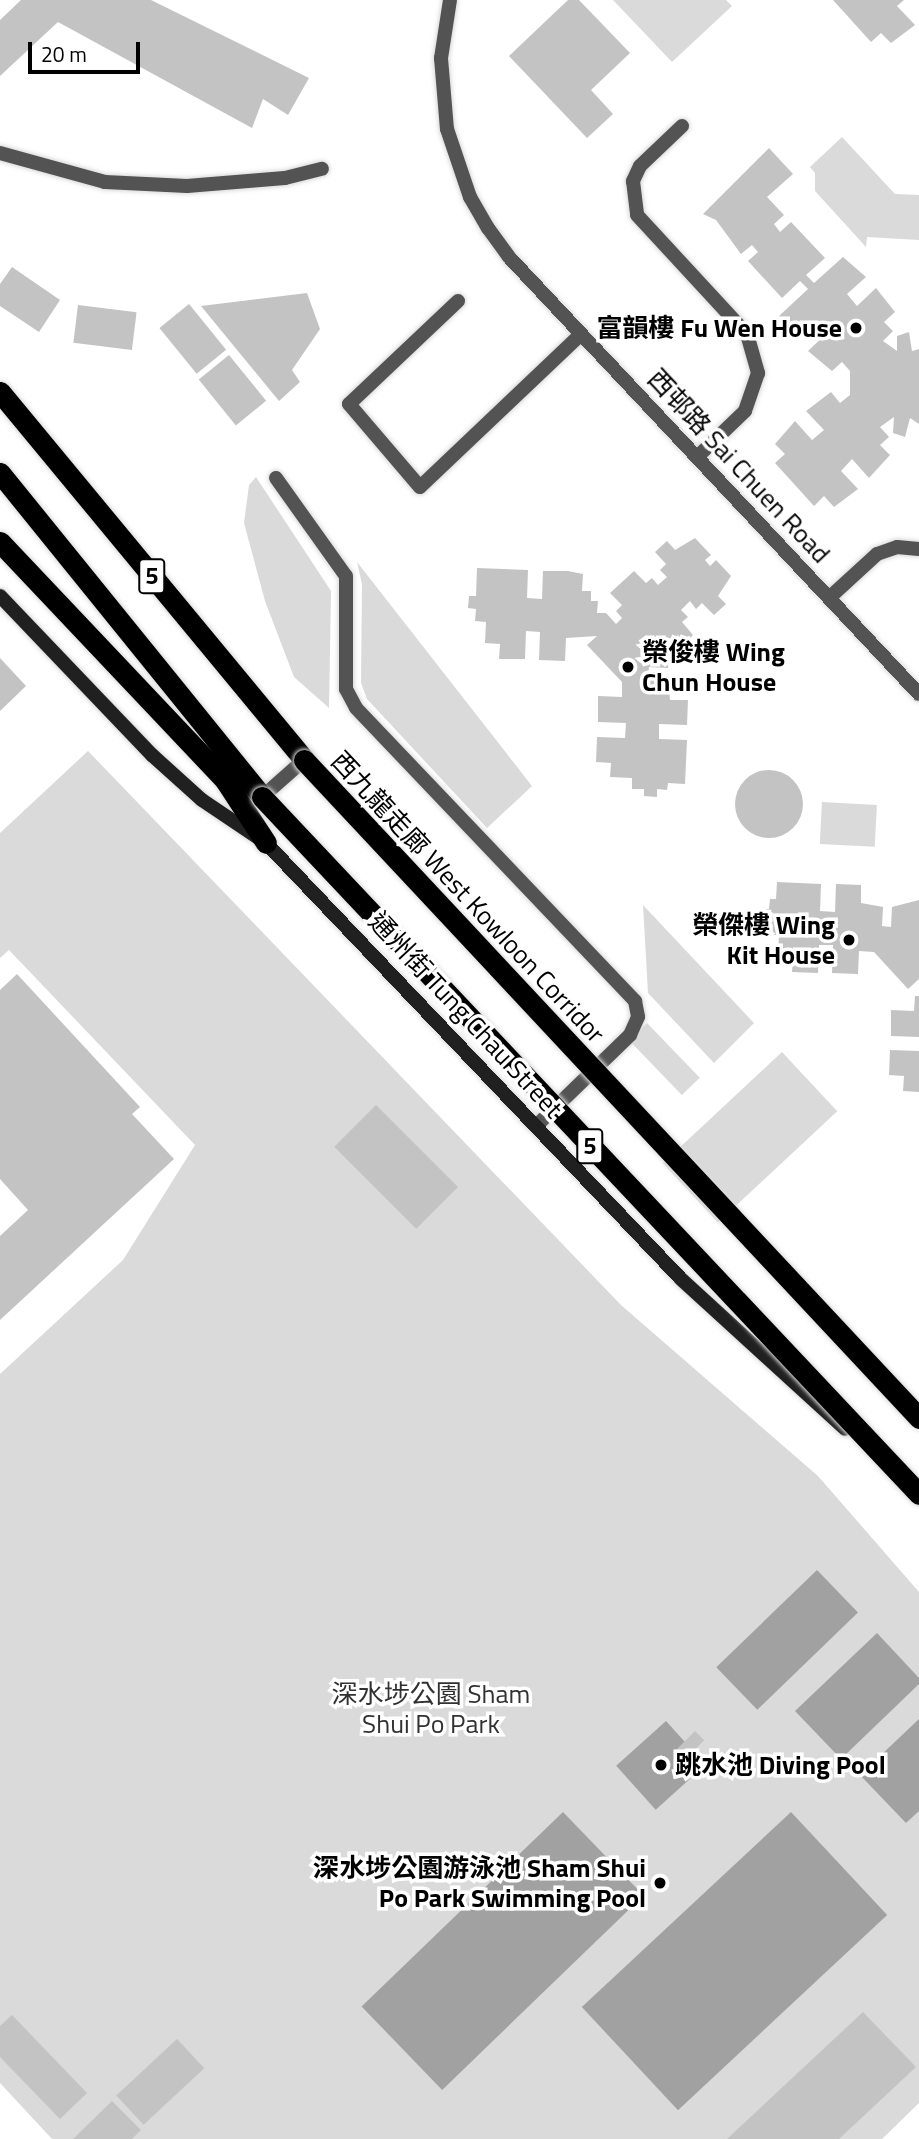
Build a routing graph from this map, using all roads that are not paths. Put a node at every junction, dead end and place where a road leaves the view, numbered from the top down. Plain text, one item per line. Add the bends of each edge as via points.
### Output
1 (450, 0) edge
2 (682, 127) dead end
3 (0, 153) edge
4 (322, 169) dead end
5 (458, 301) dead end
6 (581, 334) junction
7 (0, 392) edge
8 (697, 457) junction
9 (0, 473) edge
10 (276, 478) dead end
11 (0, 542) edge
12 (919, 548) edge
13 (0, 596) edge
14 (829, 598) junction
15 (919, 694) edge
16 (305, 762) junction
17 (263, 798) junction
18 (266, 843) junction
19 (536, 1126) junction
20 (919, 1418) edge
21 (919, 1494) edge
22 (919, 1506) edge

1 - 6 street, 西邨路 Sai Chuen Road via 441,58 442,94 457,164 488,228
2 - 8 street via 640,166 633,181 635,207 648,228 747,334 758,373 744,411
3 - 4 street via 105,183 187,186 285,178
5 - 6 street via 349,404 420,487
6 - 8 street, 西邨路 Sai Chuen Road
7 - 16 highway, 西九龍走廊 West Kowloon Corridor / 5
8 - 14 street, 西邨路 Sai Chuen Road
9 - 17 highway, 5
10 - 19 street via 346,576 346,689 356,708 635,1001 638,1017 630,1035
11 - 18 highway via 225,780
12 - 14 street via 897,547 877,554
13 - 18 main road, 通州街 Tung Chau Street via 152,755 202,800
14 - 15 street, 西邨路 Sai Chuen Road
16 - 17 street
16 - 20 highway, 西九龍走廊 West Kowloon Corridor / 5, bridge
17 - 21 highway, 5, bridge
18 - 19 main road, 通州街 Tung Chau Street
19 - 22 main road, 通州街 Tung Chau Street via 681,1279 855,1437

